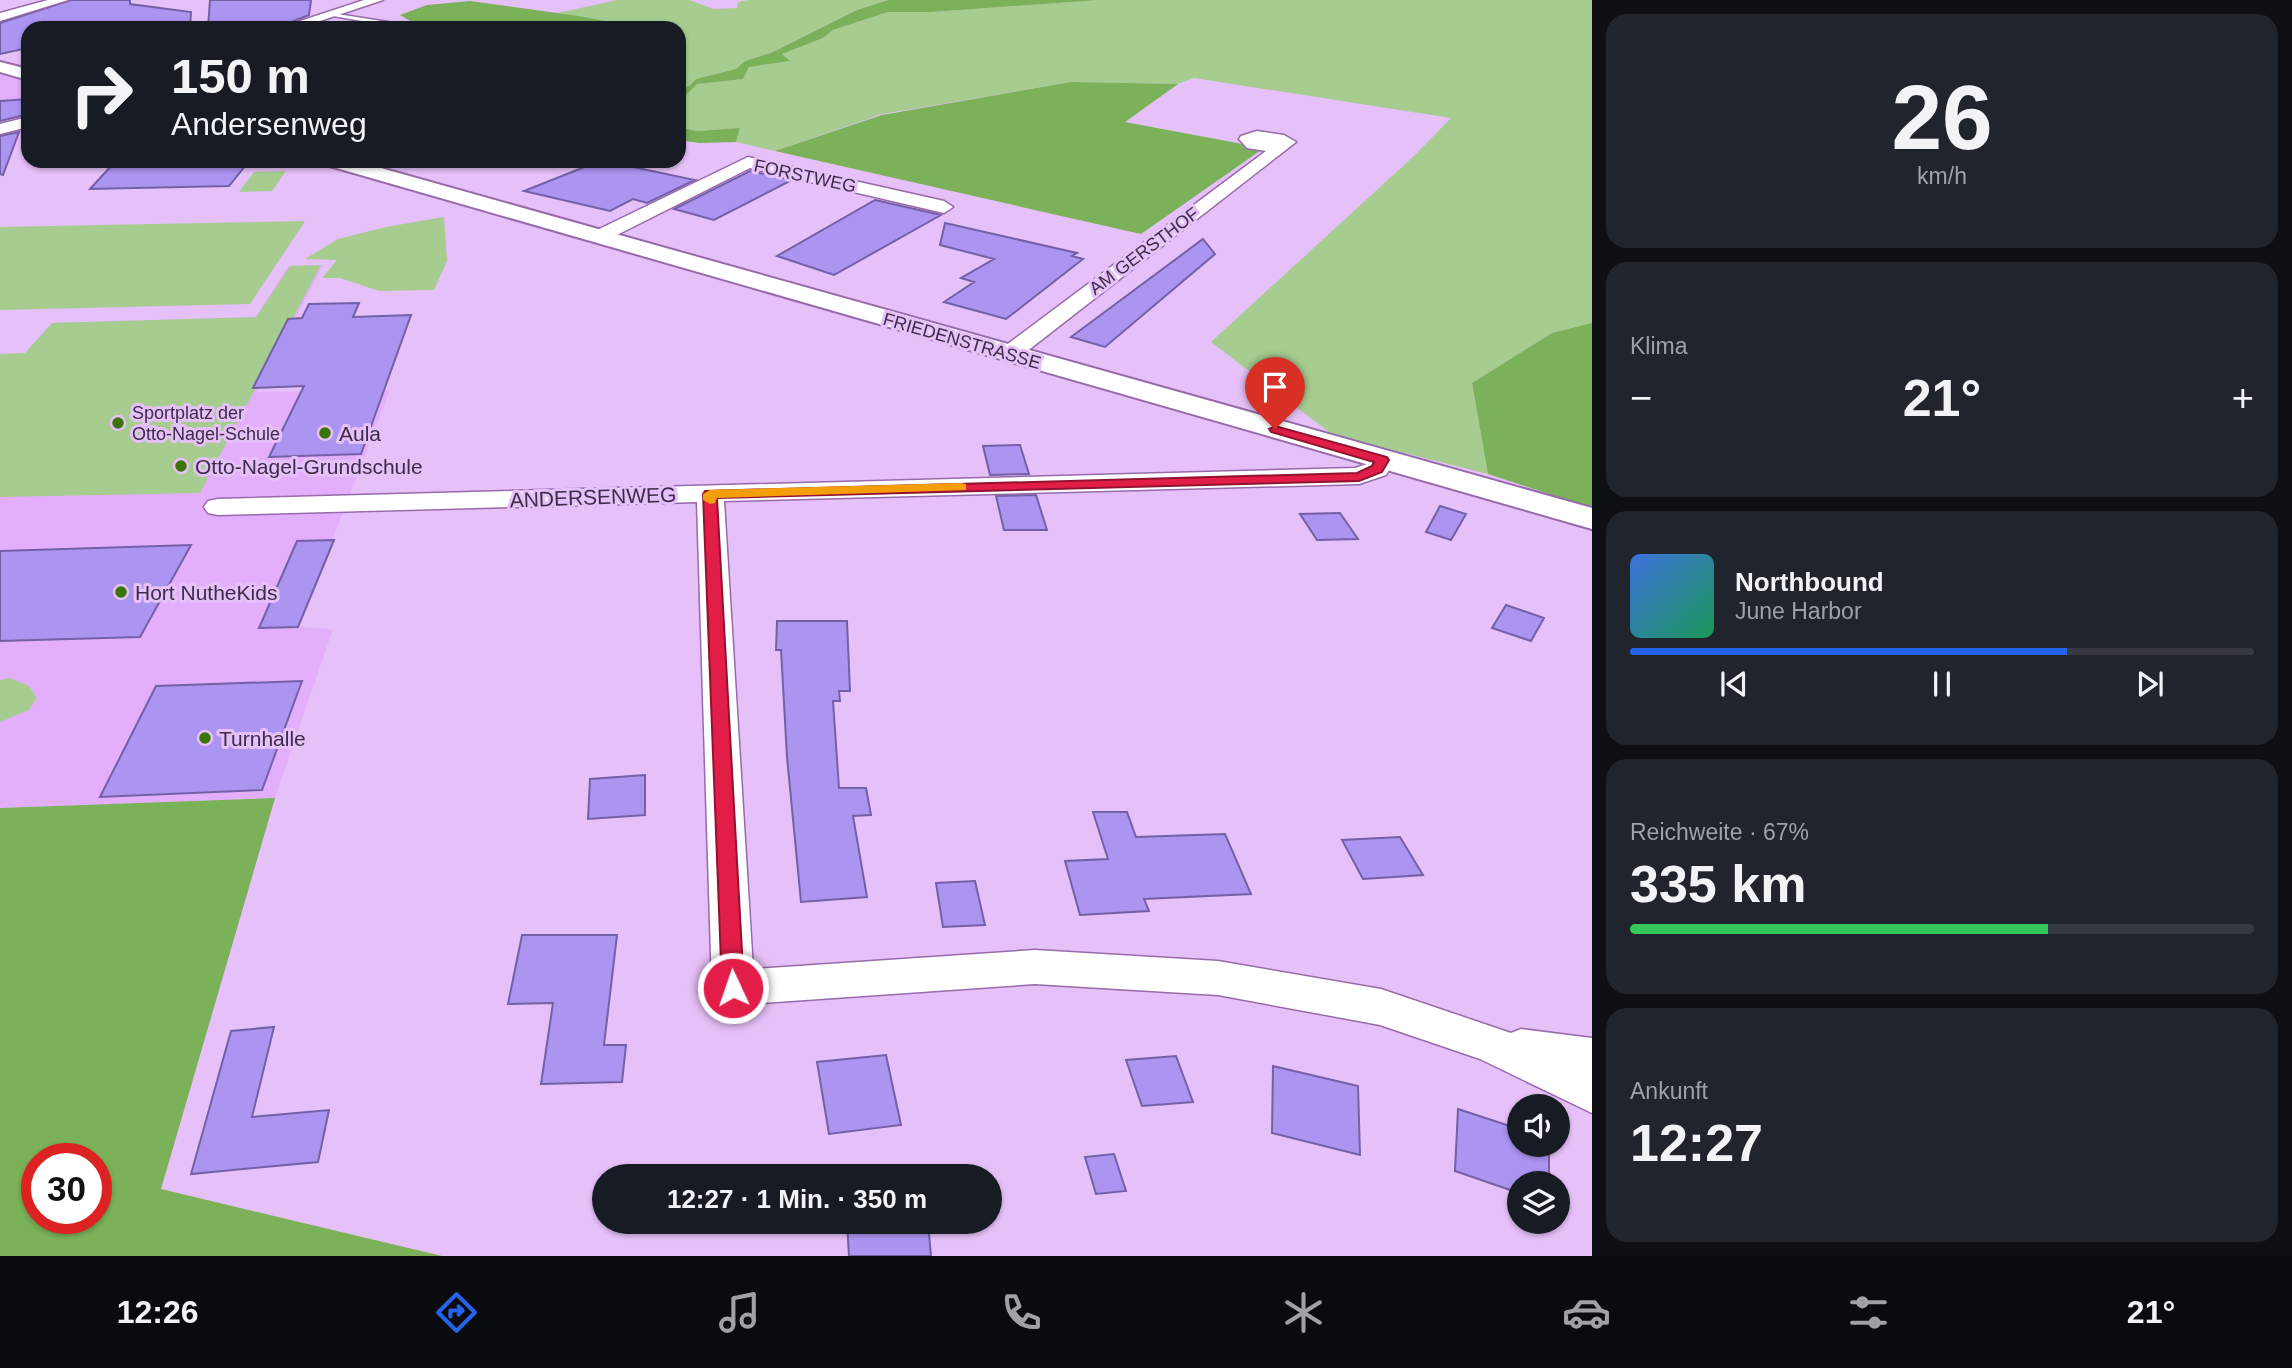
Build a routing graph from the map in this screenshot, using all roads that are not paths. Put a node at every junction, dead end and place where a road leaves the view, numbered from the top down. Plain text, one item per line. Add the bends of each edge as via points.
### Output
1 (62, 0) edge
2 (377, 0) edge
3 (333, 13) junction
4 (0, 16) edge
5 (308, 21) edge
6 (375, 21) edge
7 (0, 67) edge
8 (21, 73) edge
9 (21, 124) edge
10 (0, 128) edge
11 (1280, 149) dead end
12 (360, 168) edge
13 (944, 206) dead end
14 (598, 237) junction
15 (1009, 354) junction
16 (1382, 460) junction
17 (710, 494) junction
18 (218, 507) dead end
19 (1592, 519) edge
20 (1495, 1046) junction
21 (1592, 1057) edge
22 (1592, 1093) edge

1 - 4 street
2 - 3 street
3 - 5 street
3 - 6 lane
7 - 8 main road
9 - 10 street
11 - 15 street, AM GERSTHOF
12 - 14 main road, FRIEDENSTRASSE
13 - 14 street, FORSTWEG via 748,162
14 - 15 main road, FRIEDENSTRASSE
15 - 16 main road, FRIEDENSTRASSE
16 - 17 street, ANDERSENWEG via 1377,469 1359,477
16 - 19 main road, FRIEDENSTRASSE
17 - 18 street, ANDERSENWEG
17 - 20 street via 733,988 1035,967 1218,978 1381,1007
20 - 21 street
20 - 22 street

